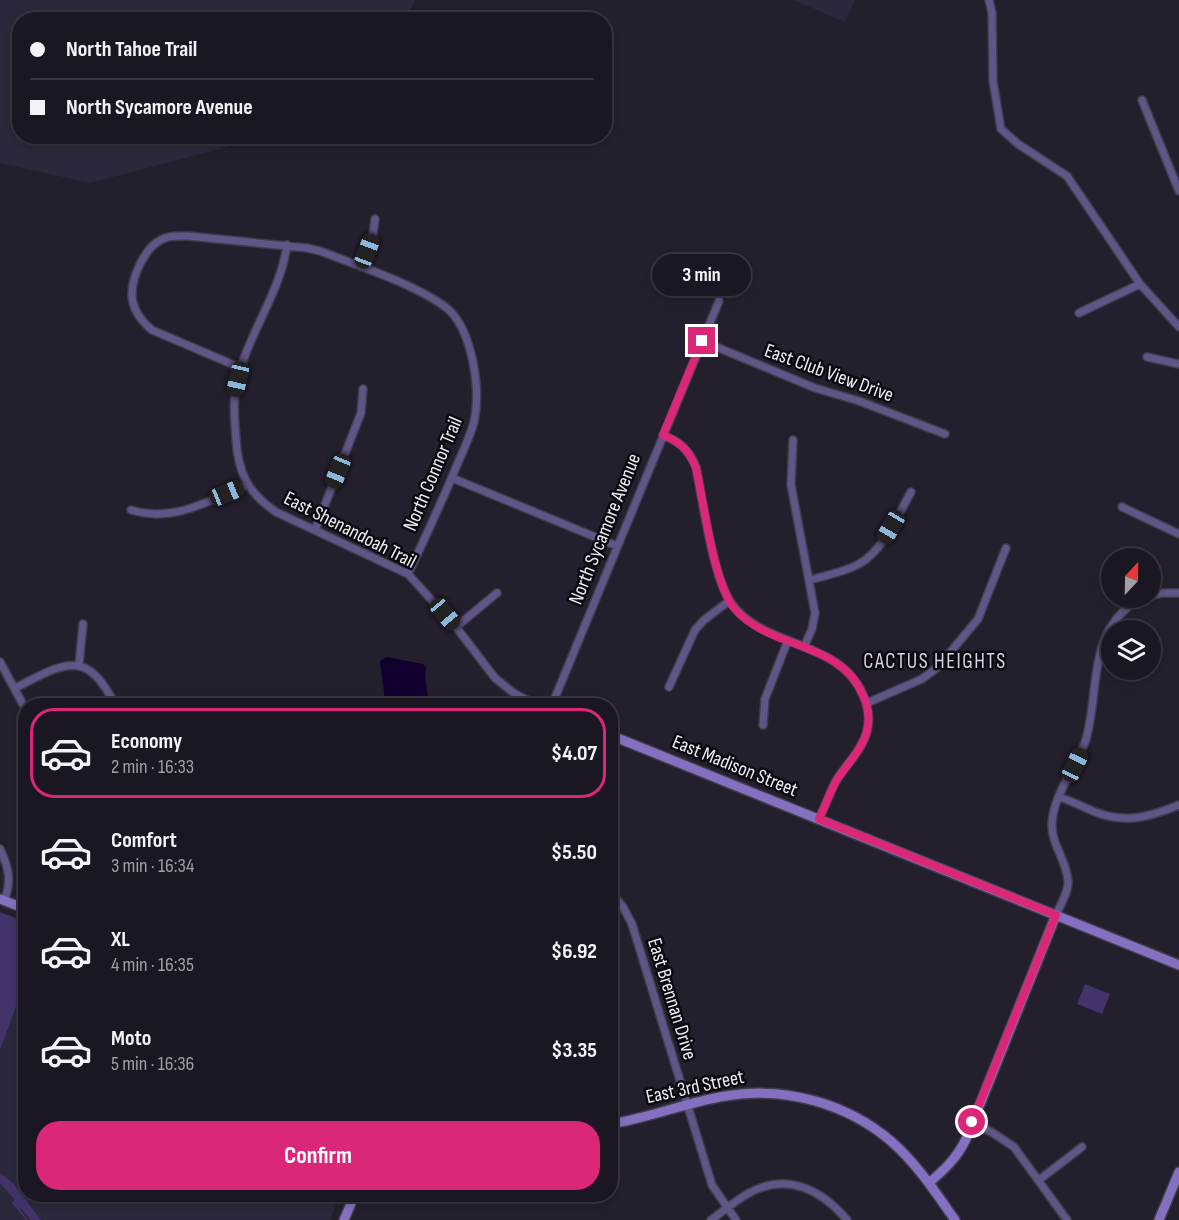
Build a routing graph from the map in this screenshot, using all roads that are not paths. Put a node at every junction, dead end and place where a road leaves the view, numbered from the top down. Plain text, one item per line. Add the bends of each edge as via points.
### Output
1 (989, 0) edge
2 (1142, 100) dead end
3 (1179, 190) edge
4 (375, 219) dead end
5 (287, 245) junction
6 (361, 267) junction
7 (1140, 284) junction
8 (718, 301) dead end
9 (1078, 313) dead end
10 (1179, 327) edge
11 (702, 341) junction
12 (1147, 357) dead end
13 (1179, 364) edge
14 (241, 368) junction
15 (363, 389) dead end
16 (945, 434) dead end
17 (663, 435) junction
18 (793, 440) dead end
19 (452, 478) junction
20 (247, 485) junction
21 (911, 492) dead end
22 (1122, 507) dead end
23 (131, 510) dead end
24 (315, 530) junction
25 (1179, 534) edge
26 (617, 546) junction
27 (1006, 548) dead end
28 (408, 574) junction
29 (810, 580) junction
30 (497, 593) dead end
31 (1161, 593) edge
32 (1179, 593) edge
33 (729, 601) junction
34 (1127, 608) edge
35 (83, 624) dead end
36 (456, 627) junction
37 (788, 640) junction
38 (804, 647) junction
39 (0, 662) edge
40 (79, 665) junction
41 (15, 687) junction
42 (669, 687) dead end
43 (20, 698) edge
44 (111, 698) edge
45 (523, 698) edge
46 (555, 698) edge
47 (867, 703) junction
48 (763, 725) dead end
49 (618, 738) edge
50 (1059, 797) junction
51 (1179, 805) edge
52 (819, 819) junction
53 (0, 849) edge
54 (2, 900) edge
55 (618, 901) edge
56 (18, 906) edge
57 (1056, 915) junction
58 (1179, 965) edge
59 (687, 1105) junction
60 (618, 1122) edge
61 (972, 1122) junction
62 (1082, 1148) dead end
63 (1179, 1172) edge
64 (1039, 1180) junction
65 (929, 1183) junction
66 (352, 1202) edge
67 (727, 1208) junction
68 (344, 1220) edge
69 (711, 1220) edge
70 (736, 1220) edge
71 (847, 1220) edge
72 (955, 1220) edge
73 (1067, 1220) edge
74 (1159, 1220) edge

1 - 7 street via 993,81 1001,129 1067,176
2 - 3 street
4 - 6 street
5 - 6 street, North Connor Trail via 320,251
5 - 14 street
5 - 14 street, North Connor Trail via 170,236 150,247 134,278 133,304 141,321 166,337
6 - 19 street, North Connor Trail via 431,297 461,324 469,343 476,410
7 - 9 street
7 - 10 street
8 - 11 street, North Sycamore Avenue
11 - 16 street, East Club View Drive via 815,388
11 - 17 street, North Sycamore Avenue
12 - 13 street
14 - 20 street via 235,416 237,447
15 - 24 street via 362,412
17 - 26 street, North Sycamore Avenue
17 - 33 street via 684,446 694,461 715,560
18 - 29 street via 791,485
19 - 26 street
19 - 28 street, North Connor Trail
20 - 23 street via 169,514
20 - 24 street, East Shenandoah Trail via 276,512
21 - 29 street via 871,555 849,569
22 - 25 street
24 - 28 street, East Shenandoah Trail
26 - 46 street, North Sycamore Avenue
27 - 47 street via 978,619 938,667 922,679
28 - 36 street, East Shenandoah Trail
29 - 38 street via 815,613
30 - 36 street
31 - 32 street
33 - 37 street via 756,626
33 - 42 street via 695,630
34 - 50 street via 1110,628 1096,668 1086,738
35 - 40 street
36 - 45 street, East Shenandoah Trail via 495,678
37 - 38 street
37 - 48 street via 765,699
38 - 47 street via 844,668 859,685
39 - 41 street
40 - 41 street via 64,665
40 - 44 street via 92,672
41 - 43 street
47 - 52 street via 864,739 836,782
49 - 52 street, East Madison Street
50 - 51 street via 1121,819 1139,819
50 - 57 street via 1052,833 1068,880
52 - 57 street, East Madison Street
53 - 54 street via 9,872 9,885
54 - 56 street
55 - 59 street, East Brennan Drive via 632,924
57 - 58 street, East Madison Street
57 - 61 street
59 - 60 street, East 3rd Street
59 - 65 street, East 3rd Street via 747,1092 798,1096 823,1103 867,1124 892,1142
59 - 67 street, East Brennan Drive via 712,1185
61 - 64 street via 1014,1147
61 - 65 street via 959,1153
62 - 64 street
63 - 74 street
64 - 73 street
65 - 72 street, East 3rd Street
66 - 68 street
67 - 69 street
67 - 70 street, East Brennan Drive
67 - 71 street via 762,1187 792,1184 819,1193

